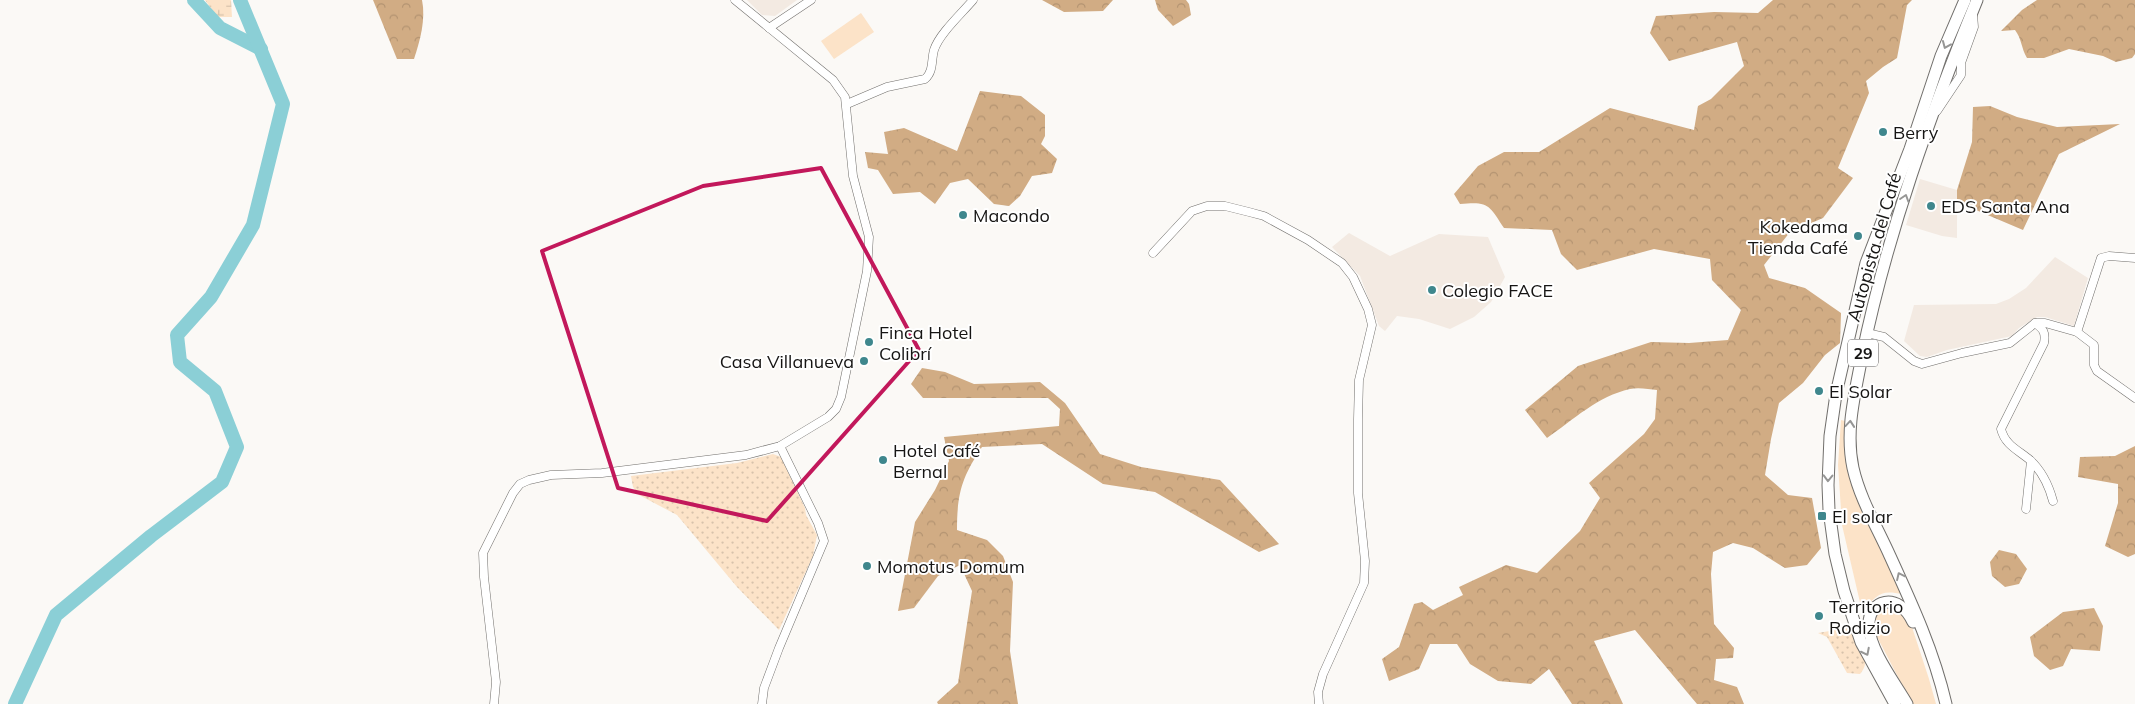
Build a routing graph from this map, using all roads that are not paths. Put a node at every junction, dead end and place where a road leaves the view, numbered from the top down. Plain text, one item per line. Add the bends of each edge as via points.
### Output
1 (735, 0) edge
2 (812, 0) edge
3 (973, 0) edge
4 (1965, 0) edge
5 (1975, 6) edge
6 (769, 28) junction
7 (847, 104) junction
8 (1153, 253) dead end
9 (2135, 258) edge
10 (2035, 323) junction
11 (2077, 332) junction
12 (1867, 333) junction
13 (2135, 398) edge
14 (780, 446) junction
15 (2031, 461) junction
16 (2053, 501) dead end
17 (2026, 509) dead end
18 (494, 704) edge
19 (762, 704) edge
20 (1319, 704) edge
21 (1895, 704) edge
22 (1907, 704) edge
23 (1940, 704) edge
24 (1946, 704) edge

1 - 6 street
2 - 6 street
3 - 7 street via 939,41 926,79 887,87
4 -> 21 highway, Autopista del Café / 29 via 1941,56 1910,149 1866,263 1831,428 1829,502 1839,571 1861,642
12 -> 5 highway, Autopista del Café / 29 via 1885,263 1930,121
6 - 7 street via 833,80 842,90
7 - 14 street via 853,176 869,237 867,270 836,409
8 - 20 street via 1192,211 1207,206 1225,206 1249,212 1264,216 1308,240 1342,263 1368,310 1372,325 1359,380 1358,428 1358,493 1364,583 1323,674 1318,692
9 - 11 street via 2101,258
10 - 11 street
10 - 12 street via 2010,343 1922,364 1914,362 1884,337
10 - 15 street via 2043,329 2044,342 2001,429 2004,440
11 - 13 street via 2094,345 2097,371
24 -> 12 highway, Autopista del Café / 29 via 1928,642 1853,467 1850,427
14 - 18 street via 736,458 602,473 551,475 520,484 483,553 496,682
14 - 19 street via 824,541 776,656 764,688
15 - 16 street via 2049,487
15 - 17 street
22 - 23 highway via 1880,658 1869,630 1868,622 1875,609 1884,603 1900,604 1909,613 1928,659

